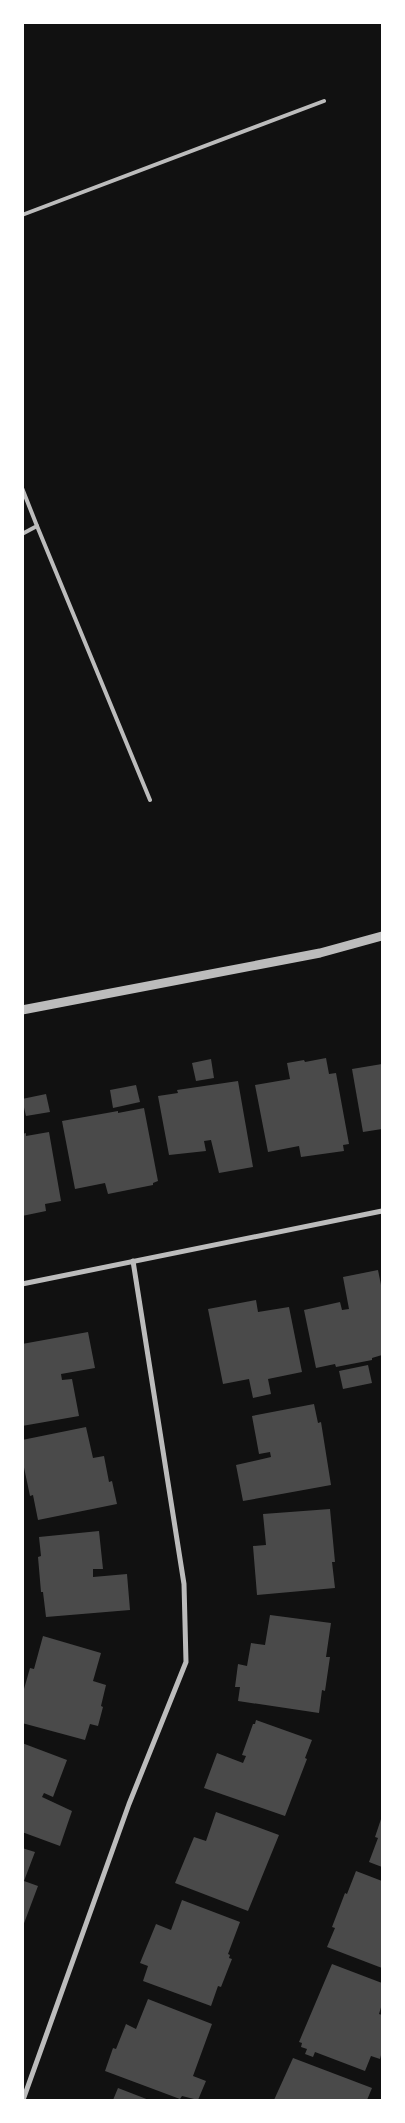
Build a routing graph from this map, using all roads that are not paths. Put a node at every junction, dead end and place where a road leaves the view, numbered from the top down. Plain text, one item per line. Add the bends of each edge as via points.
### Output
1 (324, 101) dead end
2 (22, 215) edge
3 (22, 488) edge
4 (37, 526) junction
5 (22, 534) edge
6 (150, 800) dead end
7 (382, 936) edge
8 (22, 1010) edge
9 (382, 1211) edge
10 (134, 1261) junction
11 (22, 1284) edge
12 (23, 2100) edge

1 - 2 lane
3 - 4 lane
4 - 5 lane
4 - 6 lane
7 - 8 street via 320,953
9 - 10 street
10 - 11 street
10 - 12 street via 184,1584 186,1662 129,1804

